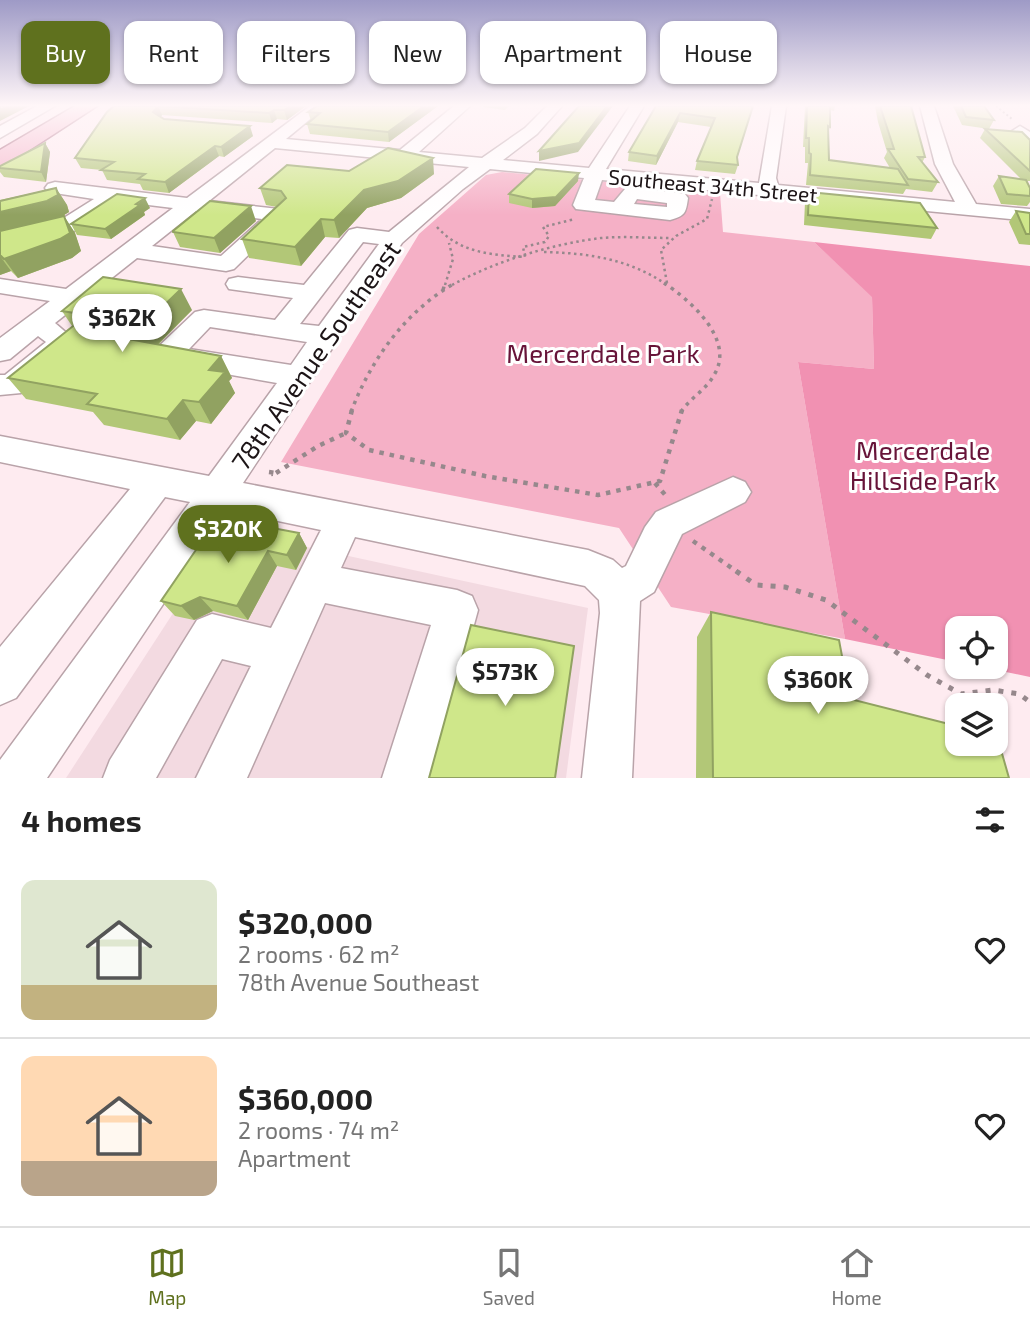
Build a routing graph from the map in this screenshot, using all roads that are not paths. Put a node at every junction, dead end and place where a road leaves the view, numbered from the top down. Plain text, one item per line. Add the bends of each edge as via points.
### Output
1 (28, 142) edge
2 (262, 142) edge
3 (325, 142) edge
4 (420, 142) edge
5 (516, 142) edge
6 (613, 142) edge
7 (773, 142) edge
8 (938, 142) edge
9 (405, 155) junction
10 (0, 159) edge
11 (487, 164) junction
12 (594, 181) junction
13 (770, 190) junction
14 (629, 193) junction
15 (114, 194) junction
16 (38, 199) edge
17 (194, 202) junction
18 (969, 209) junction
19 (293, 211) edge
20 (1030, 215) edge
21 (394, 239) junction
22 (0, 243) edge
23 (132, 250) junction
24 (238, 284) dead end
25 (0, 286) edge
26 (310, 293) junction
27 (72, 297) junction
28 (38, 323) junction
29 (282, 330) junction
30 (326, 336) junction
31 (0, 352) edge
32 (298, 376) junction
33 (0, 385) edge
34 (0, 449) edge
35 (158, 480) junction
36 (733, 492) dead end
37 (223, 519) junction
38 (345, 519) junction
39 (314, 582) junction
40 (619, 592) junction
41 (281, 652) junction
42 (0, 682) edge
43 (18, 778) edge
44 (128, 778) edge
45 (221, 778) edge
46 (407, 778) edge
47 (607, 778) edge

1 - 10 main road
2 - 17 street
3 - 9 street, Southeast 34th Street
4 - 9 street
5 - 11 street, 78th Avenue Southeast
6 - 12 street
7 - 13 street via 767,178
8 - 18 street
9 - 11 street, Southeast 34th Street
11 - 12 street, Southeast 34th Street
11 - 21 street, 78th Avenue Southeast
12 - 14 street, Southeast 34th Street
12 - 14 street via 583,205
13 - 14 street, Southeast 34th Street via 711,186
13 - 18 street, Southeast 34th Street
15 - 16 street via 65,189
15 - 17 street
15 - 22 street via 66,226
17 - 19 street via 254,202
17 - 23 street
17 - 23 street via 279,215 226,264
18 - 20 street, Southeast 34th Street
21 - 26 street via 357,234
21 - 30 street, 78th Avenue Southeast
23 - 27 street
24 - 26 street
25 - 27 street
26 - 29 street
27 - 28 street
28 - 31 street
28 - 33 street via 63,342 11,386
29 - 30 street
29 - 32 street via 204,318 167,355
30 - 32 street, 78th Avenue Southeast
32 - 37 street, 78th Avenue Southeast
34 - 35 street
35 - 37 street
35 - 42 street
36 - 40 street via 669,523 640,579
37 - 38 street
37 - 43 street, 78th Avenue Southeast
38 - 39 street
38 - 40 street via 588,568
39 - 41 street
39 - 46 street via 457,610
40 - 47 street
41 - 44 street via 212,635
41 - 45 street

